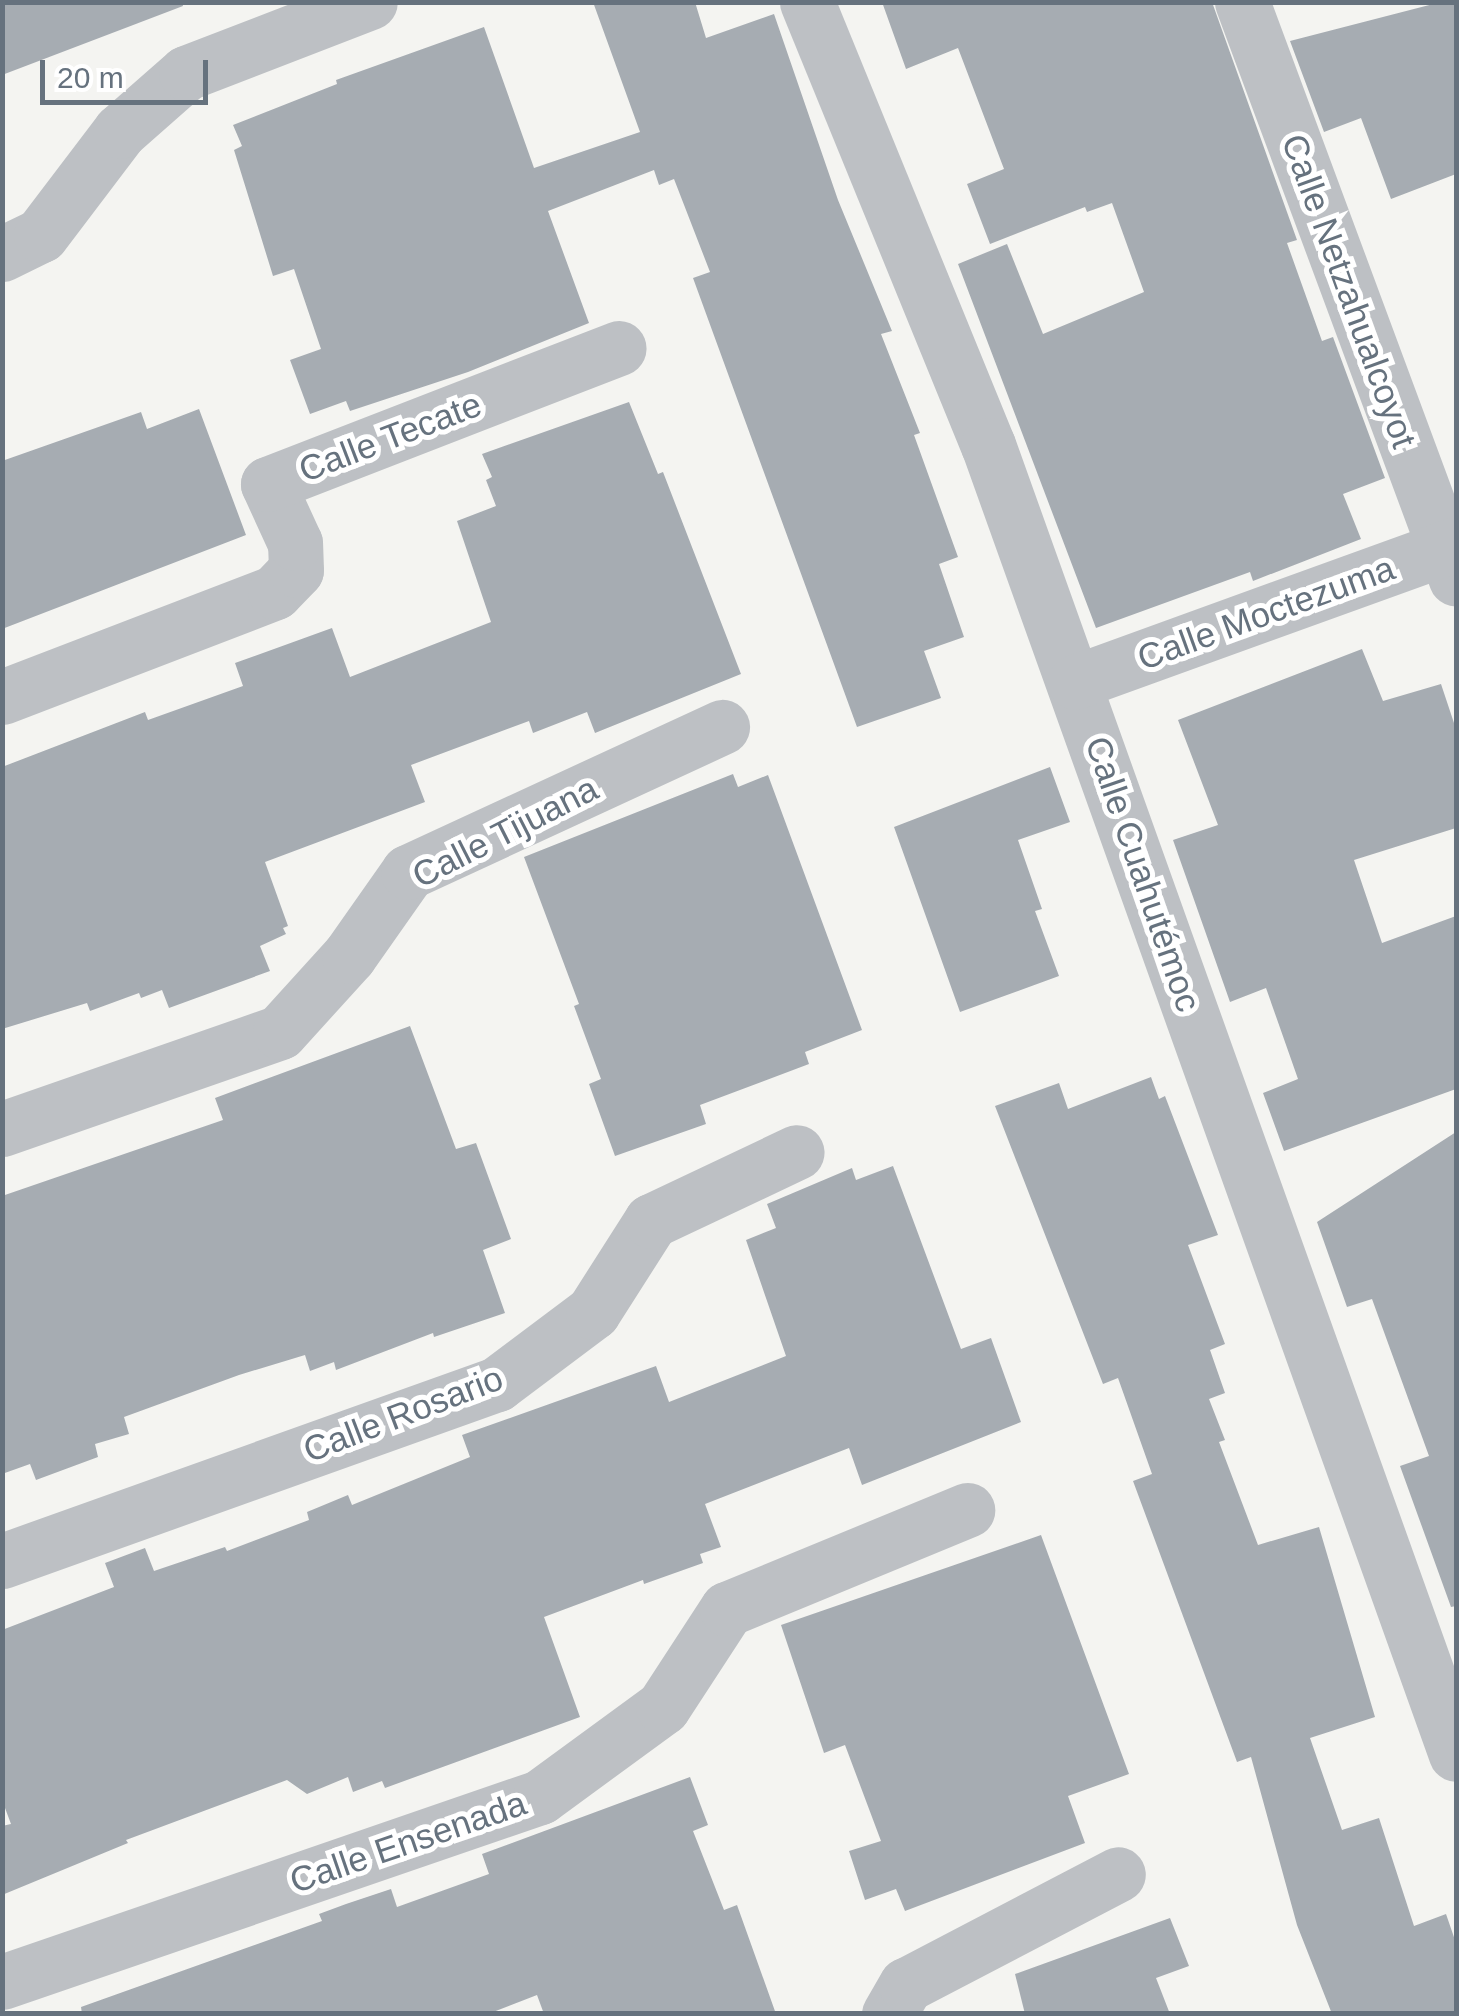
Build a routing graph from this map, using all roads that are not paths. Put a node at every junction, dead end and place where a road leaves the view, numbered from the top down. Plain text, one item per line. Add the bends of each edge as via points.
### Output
1 (370, 2) edge
2 (807, 2) edge
3 (1242, 2) edge
4 (2, 254) edge
5 (619, 348) dead end
6 (1452, 557) edge
7 (1075, 682) junction
8 (2, 697) edge
9 (722, 728) dead end
10 (2, 1129) edge
11 (797, 1152) dead end
12 (966, 1510) dead end
13 (2, 1561) edge
14 (1456, 1754) edge
15 (1118, 1874) dead end
16 (2, 1982) edge
17 (889, 2014) edge

1 - 4 street via 186,73 120,131 41,235
2 - 7 street, Calle Cuahutémoc via 988,445
3 - 6 street, Calle Netzahualcoyot
5 - 8 street, Calle Tecate via 268,484 295,544 296,570 275,592
6 - 7 street, Calle Moctezuma
7 - 14 street, Calle Cuahutémoc
9 - 10 street, Calle Tijuana via 408,872 349,956 280,1032
11 - 13 street, Calle Rosario via 651,1222 593,1312 497,1384
12 - 16 street, Calle Ensenada via 727,1609 663,1707 540,1797
15 - 17 street via 906,1985

